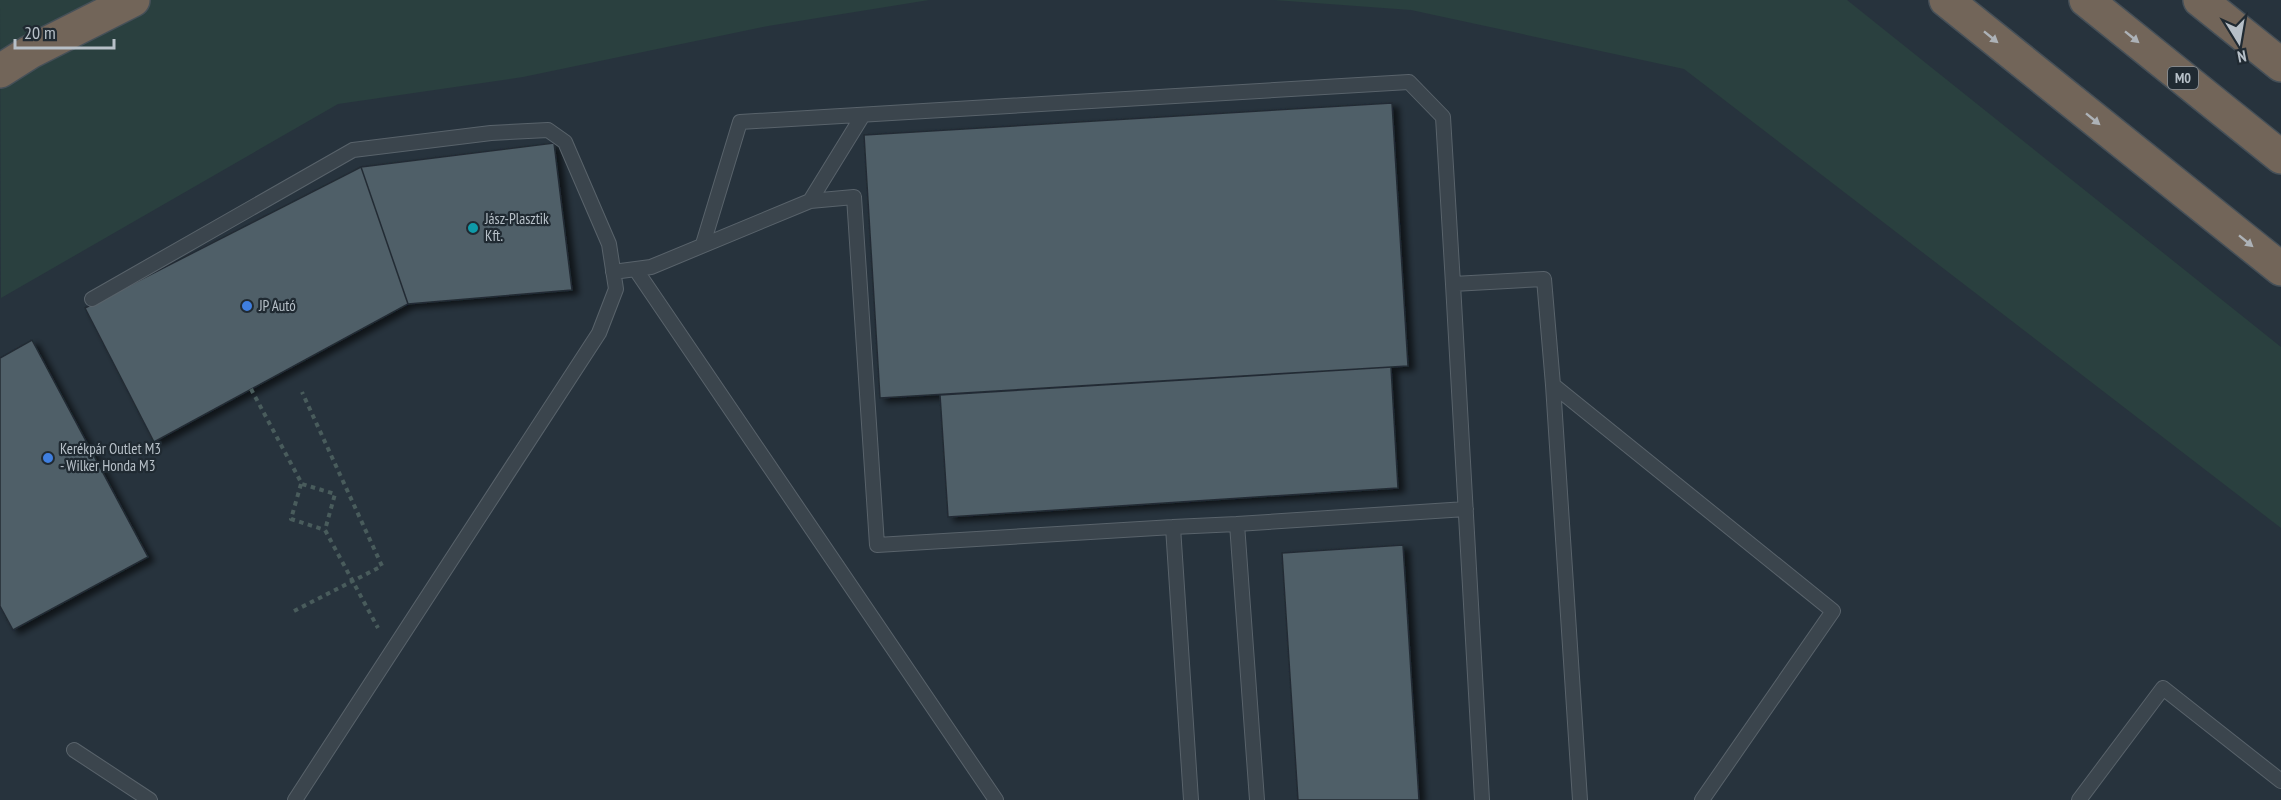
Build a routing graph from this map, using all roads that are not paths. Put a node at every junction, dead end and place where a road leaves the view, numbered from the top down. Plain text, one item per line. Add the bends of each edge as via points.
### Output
1 (133, 0) edge
2 (1946, 0) edge
3 (2086, 0) edge
4 (2200, 0) edge
5 (2281, 65) edge
6 (0, 71) edge
7 (863, 115) junction
8 (2281, 157) edge
9 (810, 201) junction
10 (703, 244) junction
11 (2281, 269) edge
12 (636, 270) junction
13 (614, 272) junction
14 (1453, 284) junction
15 (92, 300) dead end
16 (1553, 386) junction
17 (1466, 509) junction
18 (1238, 524) junction
19 (1173, 527) junction
20 (74, 750) dead end
21 (2281, 781) edge
22 (150, 800) edge
23 (295, 800) edge
24 (996, 800) edge
25 (1191, 800) edge
26 (1257, 800) edge
27 (1482, 800) edge
28 (1580, 800) edge
29 (1702, 800) edge
30 (2079, 800) edge

1 - 6 highway
2 -> 11 highway
3 -> 8 highway, M0
4 - 5 highway
7 - 9 lane
7 - 10 lane via 740,122
7 - 14 lane via 1409,82 1443,117
9 - 10 lane
9 - 19 lane via 854,197 877,545
10 - 12 lane
12 - 13 lane
12 - 24 lane
13 - 15 lane via 609,244 566,142 548,130 491,133 353,150
13 - 23 lane via 616,289 598,333
14 - 16 lane via 1544,279
14 - 17 lane
16 - 28 lane
16 - 29 lane via 1833,611
17 - 18 lane
17 - 27 lane
18 - 19 lane
18 - 26 lane
19 - 25 lane
20 - 22 lane
21 - 30 lane via 2163,688

